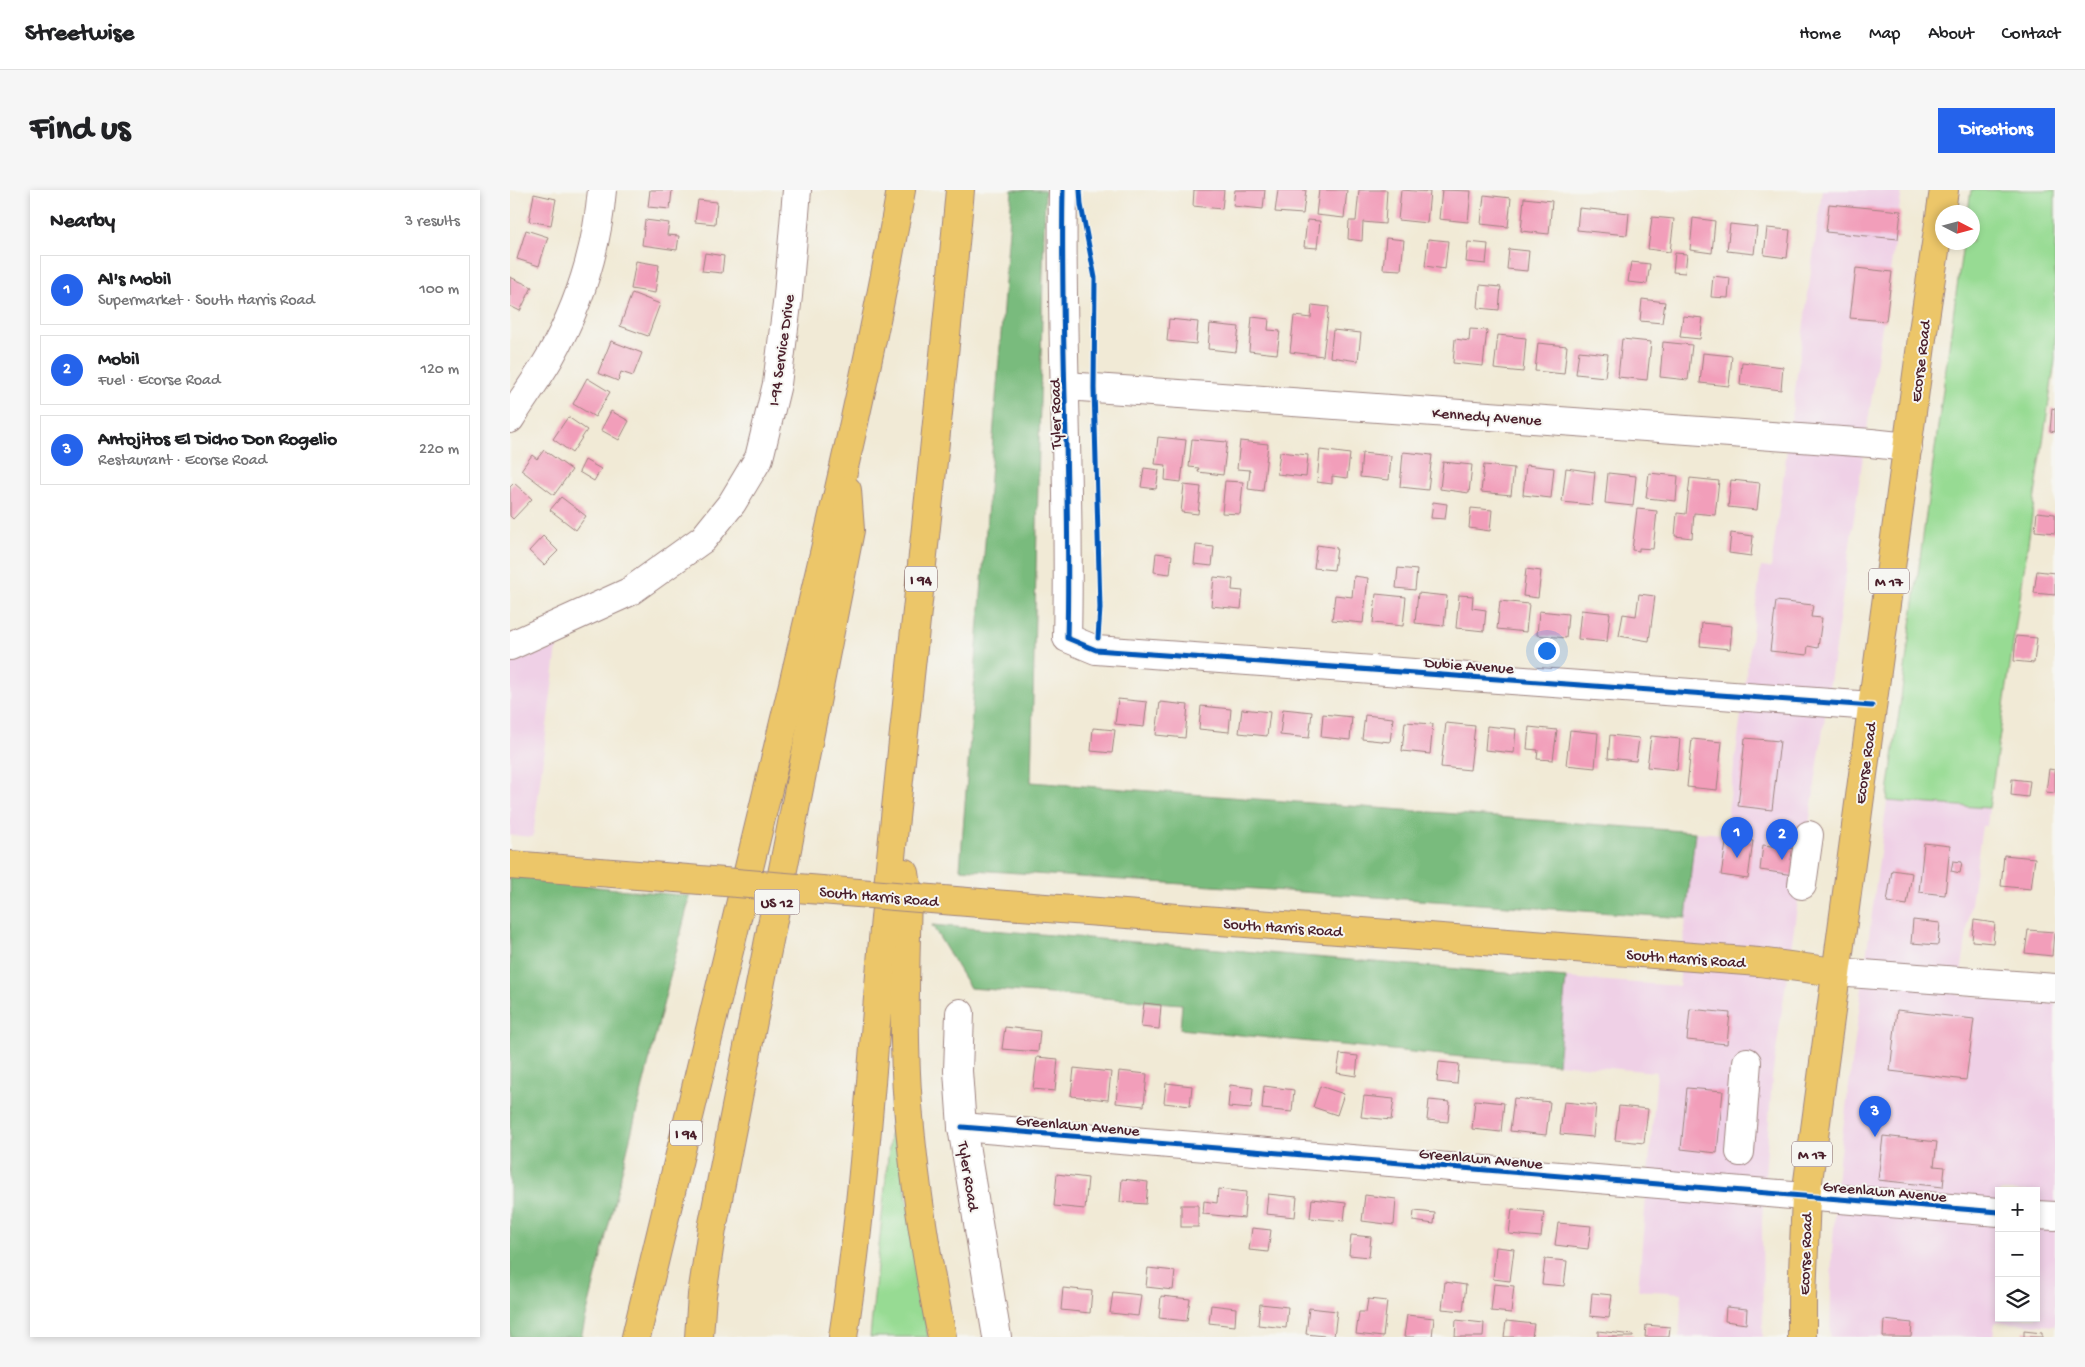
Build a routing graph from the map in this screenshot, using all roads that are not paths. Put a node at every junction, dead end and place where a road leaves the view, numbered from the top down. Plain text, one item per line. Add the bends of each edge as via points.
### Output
1 (602, 190) edge
2 (797, 190) edge
3 (901, 190) edge
4 (960, 190) edge
5 (1063, 190) edge
6 (1944, 190) edge
7 (1066, 386) junction
8 (510, 418) edge
9 (1908, 447) junction
10 (844, 466) junction
11 (1067, 638) joint
12 (510, 646) edge
13 (1872, 706) junction
14 (894, 825) junction
15 (1809, 835) dead end
16 (510, 865) edge
17 (1802, 885) dead end
18 (1835, 972) junction
19 (2055, 988) edge
20 (960, 1013) dead end
21 (1747, 1062) dead end
22 (962, 1127) junction
23 (1740, 1152) dead end
24 (1806, 1196) junction
25 (1995, 1212) edge
26 (2040, 1215) edge
27 (2055, 1216) edge
28 (636, 1337) edge
29 (698, 1337) edge
30 (843, 1337) edge
31 (942, 1337) edge
32 (997, 1337) edge
33 (1802, 1337) edge

1 - 8 street via 596,239 581,293 550,357
2 - 12 street, I-94 Service Drive via 777,384 759,458 732,503 703,539 629,592
3 - 10 main road, I 94
4 - 14 main road, I 94
5 - 7 street, Tyler Road
6 - 9 main road, Ecorse Road / M 17
7 - 9 street, Kennedy Avenue
7 - 11 street, Tyler Road
9 - 13 main road, Ecorse Road / M 17
10 - 28 main road, I 94
10 - 29 main road, US 12 via 850,530 712,1229
11 - 13 street, Dubie Avenue via 1096,650
13 - 18 main road, Ecorse Road / M 17
14 - 30 main road, I 94 via 861,1193
14 - 31 main road via 907,886 905,1006 908,1106 918,1202
15 - 17 street
16 - 18 main road, South Harris Road, bridge via 1711,958
18 - 19 street, South Harris Road
18 - 24 main road, Ecorse Road / M 17
20 - 22 street, Tyler Road via 958,1071
21 - 23 street
22 - 24 street, Greenlawn Avenue
22 - 32 street, Tyler Road
24 - 25 street, Greenlawn Avenue
24 - 33 main road, Ecorse Road / M 17
26 - 27 street

